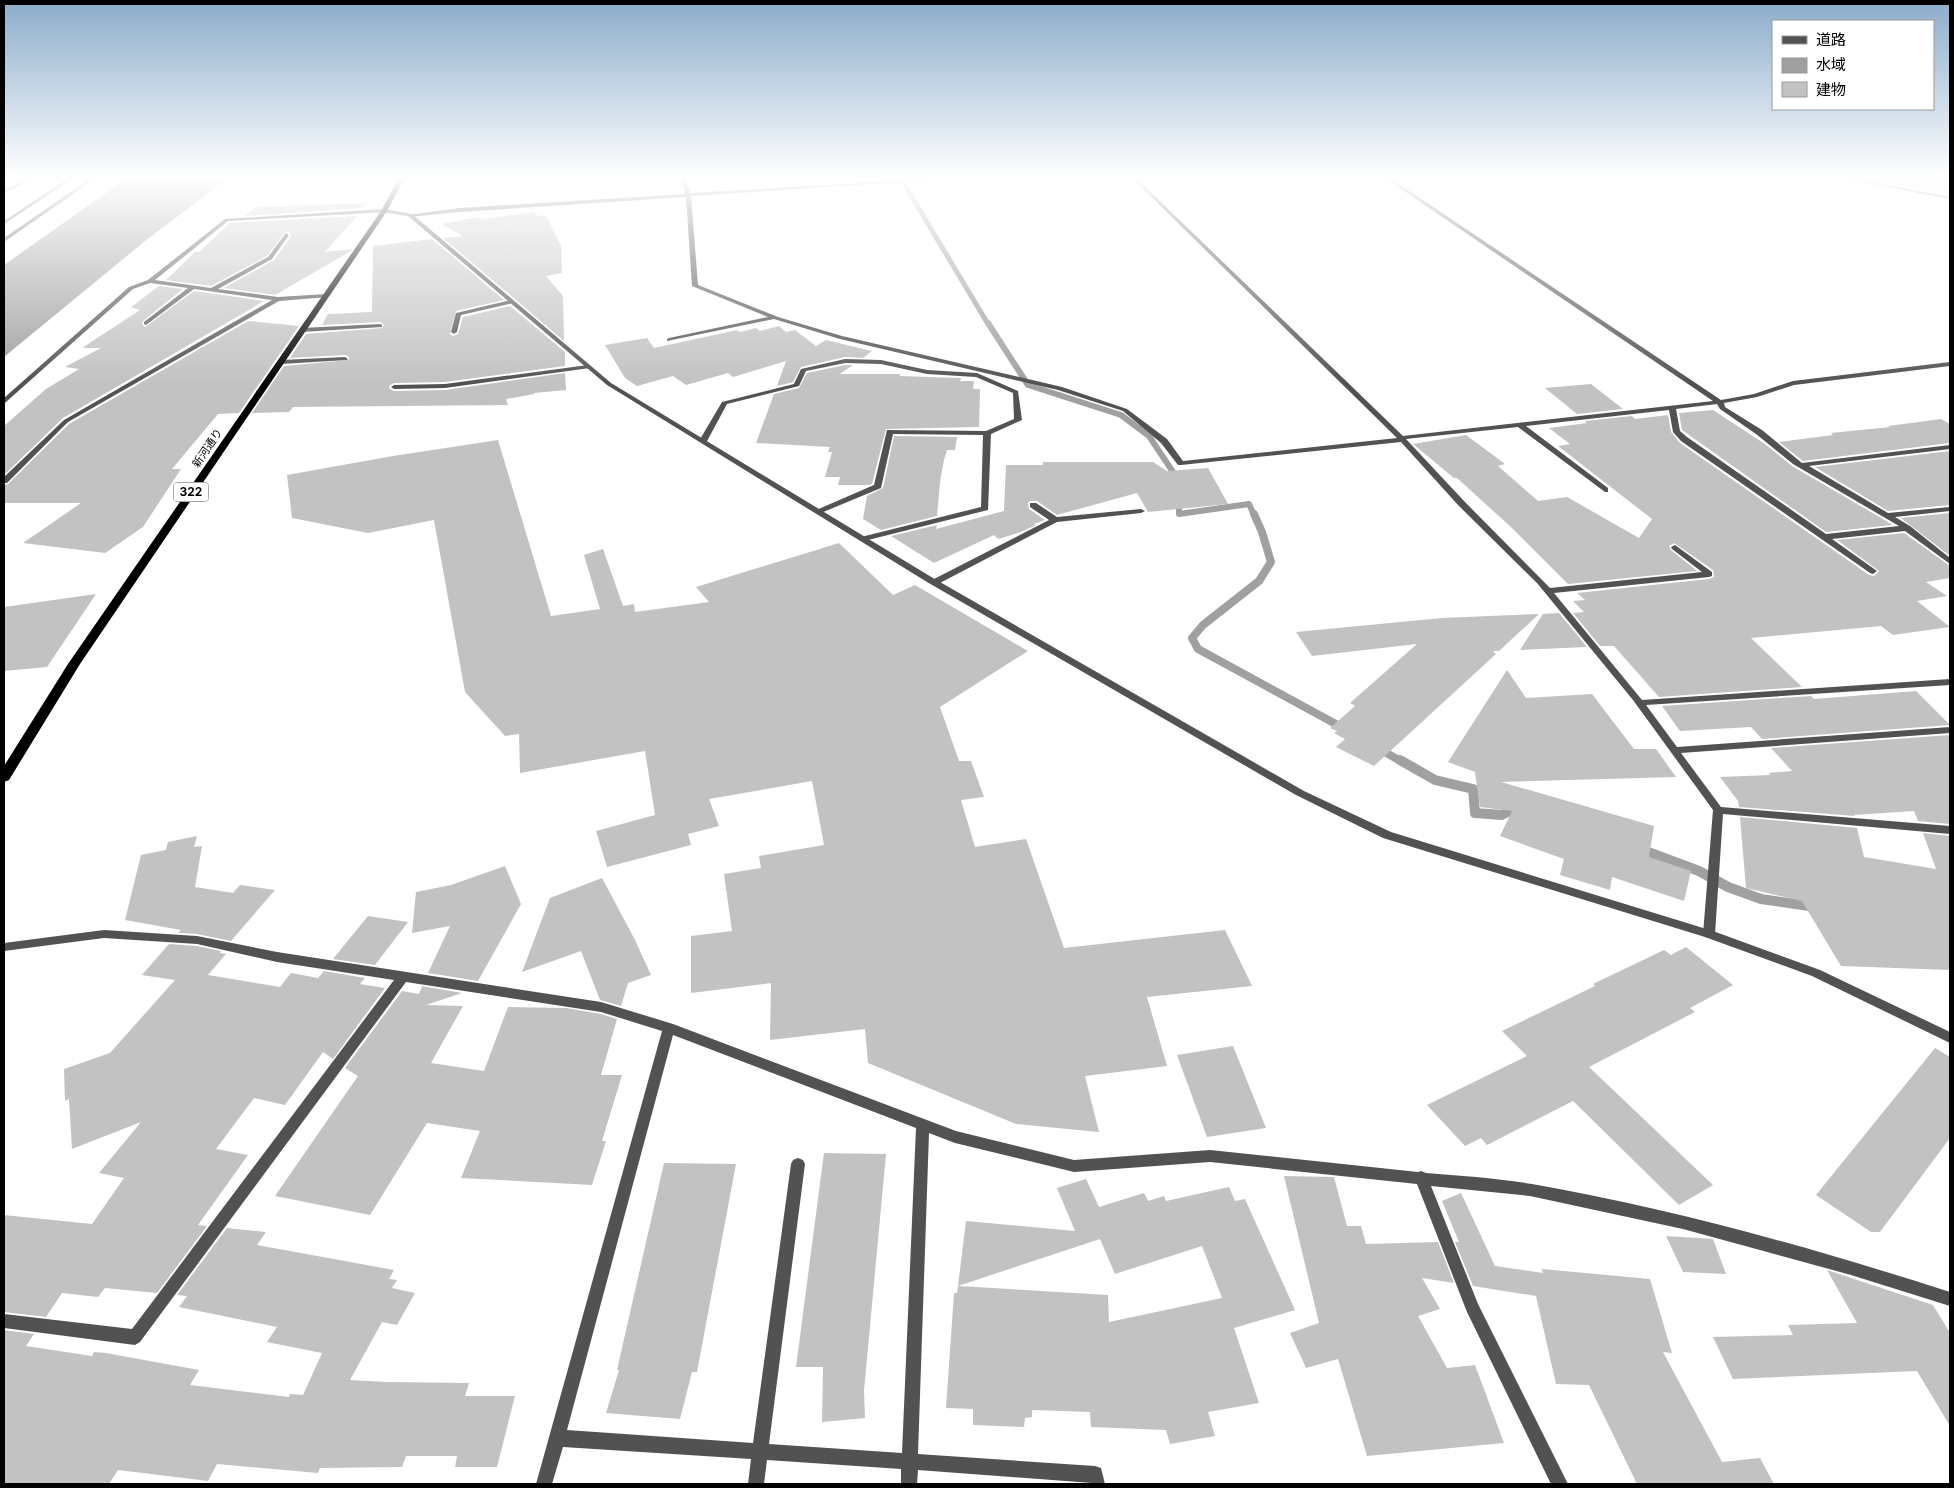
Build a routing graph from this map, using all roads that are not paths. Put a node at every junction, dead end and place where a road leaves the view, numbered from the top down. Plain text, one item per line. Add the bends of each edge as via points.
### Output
1 (195, 245) edge
2 (279, 245) edge
3 (360, 245) edge
4 (446, 245) edge
5 (692, 245) edge
6 (1203, 245) edge
7 (1487, 245) edge
8 (150, 281) junction
9 (193, 287) junction
10 (211, 290) junction
11 (326, 296) junction
12 (278, 299) junction
13 (512, 302) junction
14 (774, 318) junction
15 (146, 323) dead end
16 (380, 326) dead end
17 (302, 330) junction
18 (454, 332) dead end
19 (670, 340) dead end
20 (345, 359) dead end
21 (281, 362) junction
22 (1950, 364) edge
23 (588, 367) junction
24 (394, 386) dead end
25 (4, 401) edge
26 (1720, 402) junction
27 (1672, 406) junction
28 (1519, 424) junction
29 (987, 433) junction
30 (1402, 439) junction
31 (703, 441) junction
32 (1950, 447) edge
33 (1802, 465) junction
34 (4, 481) edge
35 (1605, 490) dead end
36 (1033, 505) dead end
37 (1950, 508) edge
38 (818, 511) junction
39 (1140, 511) dead end
40 (1888, 515) junction
41 (1055, 520) junction
42 (1907, 528) junction
43 (1824, 537) junction
44 (864, 539) junction
45 (1675, 547) dead end
46 (1950, 562) edge
47 (1873, 571) dead end
48 (935, 582) junction
49 (1548, 591) junction
50 (1950, 682) edge
51 (1639, 703) junction
52 (1950, 730) edge
53 (1674, 750) junction
54 (4, 777) edge
55 (1718, 810) junction
56 (1950, 830) edge
57 (1709, 934) junction
58 (4, 947) edge
59 (403, 977) junction
60 (669, 1028) junction
61 (1950, 1038) edge
62 (923, 1125) junction
63 (798, 1164) dead end
64 (1421, 1178) junction
65 (1950, 1299) edge
66 (4, 1321) edge
67 (557, 1438) junction
68 (762, 1452) junction
69 (910, 1462) junction
70 (544, 1484) edge
71 (756, 1484) edge
72 (909, 1484) edge
73 (1097, 1484) edge
74 (1560, 1484) edge

1 - 8 street
2 - 10 street via 270,258
3 - 11 highway, 新河通り / 322
4 - 13 street
5 - 14 street via 695,286
6 - 30 street
7 - 26 street
8 - 9 street
8 - 25 street via 131,288
9 - 10 street
9 - 15 street
10 - 12 street
11 - 12 street
11 - 17 highway, 新河通り / 322
12 - 34 street via 66,421
13 - 18 street via 458,314
13 - 23 street
14 - 19 street
14 - 30 street via 840,337 1060,388 1125,410 1164,441 1181,463
16 - 17 street
17 - 21 highway, 新河通り / 322
20 - 21 street
21 - 54 highway, 新河通り / 322 via 74,664
22 - 26 street via 1793,383 1755,396
23 - 24 street via 445,386
23 - 31 street via 609,384
26 - 27 street
26 - 33 street via 1722,408
27 - 28 street
27 - 43 street via 1677,432 1684,439
28 - 30 street
28 - 35 street
29 - 31 street via 1018,420 1016,392 977,375 927,372 881,362 845,361 803,370 797,385 724,403
29 - 38 street via 890,432 878,486
29 - 44 street via 985,508
30 - 49 street
31 - 38 street
32 - 33 street
33 - 40 street
36 - 41 street
37 - 40 street
38 - 44 street
39 - 41 street
40 - 42 street
41 - 48 street
42 - 43 street
42 - 46 street
43 - 47 street
44 - 48 street
45 - 49 street via 1709,574
48 - 57 street via 1300,793 1387,835
49 - 51 street
50 - 51 street
51 - 53 street
52 - 53 street
53 - 55 street
55 - 56 street
55 - 57 street
57 - 61 street via 1816,973
58 - 59 street via 104,934 197,940 277,957
59 - 60 street via 601,1007
59 - 66 street via 135,1337
60 - 62 street
60 - 67 street
62 - 64 street via 955,1137 1074,1166 1210,1156
62 - 69 street
63 - 68 street
64 - 65 street via 1530,1190 1683,1222
64 - 74 street via 1472,1307
67 - 68 street
67 - 70 street
68 - 69 street
68 - 71 street
69 - 72 street
69 - 73 street via 1095,1474

